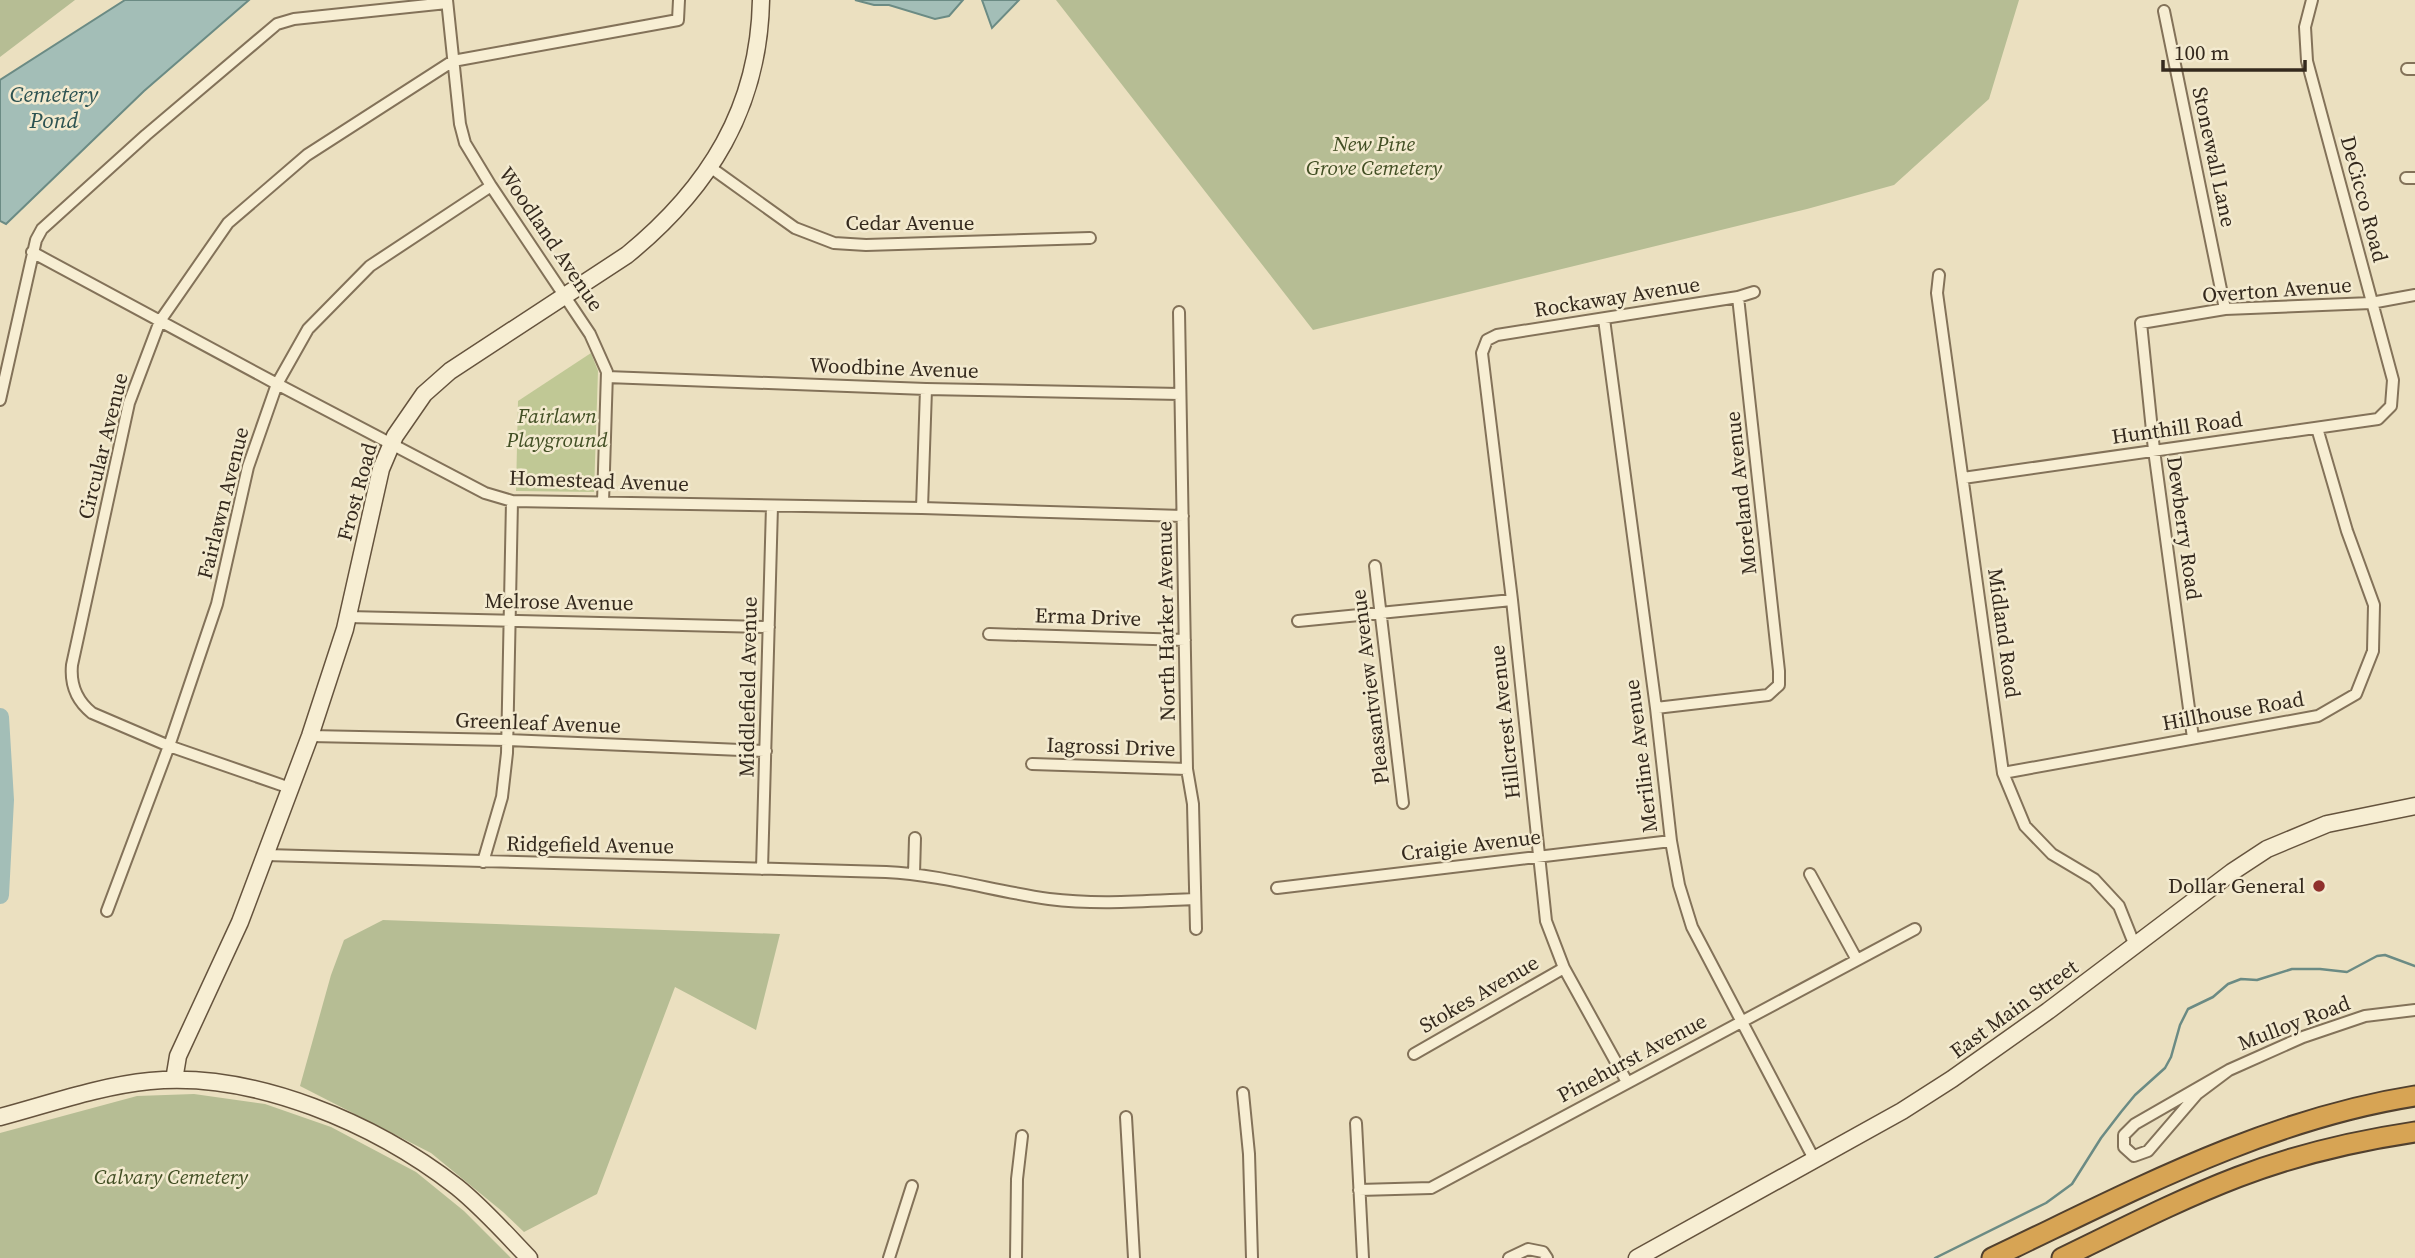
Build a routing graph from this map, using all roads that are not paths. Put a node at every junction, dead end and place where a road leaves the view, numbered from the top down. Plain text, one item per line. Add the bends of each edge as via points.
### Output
1 (679, 0) edge
2 (761, 0) edge
3 (2312, 0) edge
4 (447, 1) edge
5 (2164, 11) dead end
6 (453, 61) junction
7 (710, 167) junction
8 (492, 186) junction
9 (1090, 238) dead end
10 (32, 252) junction
11 (1939, 275) dead end
12 (1754, 292) dead end
13 (565, 294) junction
14 (2415, 295) edge
15 (1738, 297) junction
16 (2371, 303) junction
17 (2225, 309) junction
18 (1179, 313) dead end
19 (1604, 319) junction
20 (160, 321) junction
21 (2141, 323) joint
22 (1487, 340) joint
23 (607, 377) junction
24 (277, 384) junction
25 (926, 388) junction
26 (1180, 394) junction
27 (0, 400) edge
28 (2392, 407) joint
29 (2317, 428) junction
30 (391, 444) junction
31 (2154, 450) junction
32 (1963, 478) junction
33 (512, 501) junction
34 (603, 502) junction
35 (772, 506) junction
36 (922, 508) junction
37 (1183, 516) junction
38 (1375, 566) dead end
39 (1512, 600) junction
40 (1382, 612) junction
41 (348, 617) junction
42 (511, 620) junction
43 (1298, 621) dead end
44 (769, 627) junction
45 (989, 634) dead end
46 (1185, 640) junction
47 (1656, 708) junction
48 (310, 736) junction
49 (2193, 738) junction
50 (507, 740) junction
51 (169, 746) junction
52 (766, 751) junction
53 (1032, 764) dead end
54 (1187, 769) junction
55 (2003, 773) junction
56 (290, 788) junction
57 (1403, 803) dead end
58 (2415, 806) edge
59 (915, 838) dead end
60 (1671, 841) junction
61 (266, 855) junction
62 (1537, 857) junction
63 (483, 862) junction
64 (762, 869) junction
65 (914, 874) junction
66 (1810, 874) dead end
67 (1277, 888) dead end
68 (1194, 899) junction
69 (107, 911) dead end
70 (1196, 929) dead end
71 (1915, 929) dead end
72 (2134, 946) junction
73 (1857, 960) junction
74 (1564, 968) junction
75 (2415, 1010) edge
76 (1741, 1022) junction
77 (1414, 1054) dead end
78 (2229, 1070) junction
79 (174, 1080) junction
80 (1627, 1082) junction
81 (1243, 1093) dead end
82 (2415, 1096) edge
83 (0, 1117) edge
84 (1126, 1117) dead end
85 (1356, 1123) dead end
86 (2415, 1132) edge
87 (1022, 1136) dead end
88 (1814, 1160) junction
89 (912, 1186) dead end
90 (1359, 1190) junction
91 (529, 1258) edge
92 (888, 1258) edge
93 (1016, 1258) edge
94 (1134, 1258) edge
95 (1252, 1258) edge
96 (1363, 1258) edge
97 (1509, 1258) edge
98 (1547, 1258) edge
99 (1637, 1258) edge
100 (1992, 1258) edge
101 (2062, 1258) edge

1 - 6 street, Circular Avenue via 678,20
2 - 7 main road, Frost Road via 756,53 744,97 733,128
3 - 16 street, DeCicco Road via 2305,27 2308,61
4 - 6 street, Woodland Avenue
4 - 10 street via 294,19 272,26 43,229
5 - 17 street, Stonewall Lane
6 - 8 street, Woodland Avenue via 465,143
6 - 20 street, Circular Avenue via 307,155 228,223
7 - 9 street, Cedar Avenue via 795,228 834,243
7 - 13 main road, Frost Road via 652,234
8 - 13 street, Woodland Avenue
8 - 24 street, Fairlawn Avenue via 370,266 309,329
10 - 20 street, Homestead Avenue
10 - 27 street
11 - 32 street, Midland Road via 1937,293
12 - 15 street, Rockaway Avenue
13 - 23 street, Woodland Avenue via 590,334
13 - 30 main road, Frost Road via 438,380
14 - 16 street, Overton Avenue
15 - 19 street, Rockaway Avenue
15 - 47 street, Moreland Avenue via 1779,685 1768,695
16 - 17 street, Overton Avenue
16 - 28 street, DeCicco Road via 2393,380
17 - 21 street, Overton Avenue
18 - 26 street, North Harker Avenue
19 - 22 street, Rockaway Avenue
19 - 47 street, Meriline Avenue
20 - 24 street, Homestead Avenue
20 - 51 street, Circular Avenue via 129,403 71,674 76,695 92,713
21 - 31 street, Dewberry Road
22 - 39 street, Hillcrest Avenue via 1482,353
23 - 25 street, Woodbine Avenue
23 - 34 street, Woodland Avenue
24 - 30 street, Homestead Avenue
24 - 51 street, Fairlawn Avenue via 248,467 217,604
25 - 26 street, Woodbine Avenue
25 - 36 street
26 - 37 street, North Harker Avenue
28 - 29 street, Hunthill Road via 2378,419
29 - 31 street, Hunthill Road
29 - 49 street, Hillhouse Road via 2374,605 2373,652 2356,694 2318,716
30 - 33 street, Homestead Avenue via 485,493
30 - 41 main road, Frost Road via 379,476
31 - 32 street, Hunthill Road
31 - 49 street, Dewberry Road
32 - 55 street, Midland Road
33 - 34 street, Homestead Avenue
33 - 42 street
34 - 35 street, Homestead Avenue
35 - 36 street, Homestead Avenue
35 - 44 street, Middlefield Avenue
36 - 37 street, Homestead Avenue
37 - 46 street, North Harker Avenue
38 - 40 street, Pleasantview Avenue
39 - 40 street
39 - 62 street, Hillcrest Avenue
40 - 43 street
40 - 57 street, Pleasantview Avenue
41 - 42 street, Melrose Avenue
41 - 48 main road, Frost Road
42 - 44 street, Melrose Avenue
42 - 50 street
44 - 52 street, Middlefield Avenue
45 - 46 street, Erma Drive
46 - 54 street, North Harker Avenue
47 - 60 street, Meriline Avenue
48 - 50 street, Greenleaf Avenue
48 - 56 main road, Frost Road
49 - 55 street, Hillhouse Road
50 - 52 street, Greenleaf Avenue
50 - 63 street via 502,797
51 - 56 street, Circular Avenue
51 - 69 street, Fairlawn Avenue
52 - 64 street, Middlefield Avenue
53 - 54 street, Iagrossi Drive
54 - 68 street, North Harker Avenue
55 - 72 street, Midland Road via 2025,825 2052,855 2094,879 2119,906
56 - 61 main road, Frost Road
58 - 72 main road, East Main Street via 2328,824 2272,846
59 - 65 street
60 - 62 street, Craigie Avenue
60 - 76 street, Meriline Avenue via 1692,927
61 - 63 street, Ridgefield Avenue
61 - 79 main road, Frost Road via 178,1056
62 - 67 street, Craigie Avenue
62 - 74 street, Hillcrest Avenue via 1546,921
63 - 64 street, Ridgefield Avenue
64 - 65 street, Ridgefield Avenue
65 - 68 street, Ridgefield Avenue via 1062,900
66 - 73 street
68 - 70 street, North Harker Avenue
71 - 73 street, Pinehurst Avenue
72 - 88 main road, East Main Street via 1952,1079
73 - 76 street, Pinehurst Avenue
74 - 77 street, Stokes Avenue
74 - 80 street, Hillcrest Avenue
75 - 78 street, Mulloy Road via 2345,1021
76 - 80 street, Pinehurst Avenue
76 - 88 street, Meriline Avenue
78 - 78 street, Mulloy Road via 2135,1124 2124,1135 2124,1147 2134,1156 2148,1151 2197,1094
79 - 83 main road via 104,1089
79 - 91 main road via 268,1092 360,1128 457,1187
80 - 90 street, Pinehurst Avenue via 1432,1188
81 - 95 street
82 - 100 highway via 2315,1117 2234,1145
84 - 94 street
85 - 90 street
86 - 101 highway via 2334,1147 2264,1168 2197,1194
87 - 93 street
88 - 99 main road, East Main Street
89 - 92 street
90 - 96 street
97 - 98 street via 1528,1249 1543,1252

